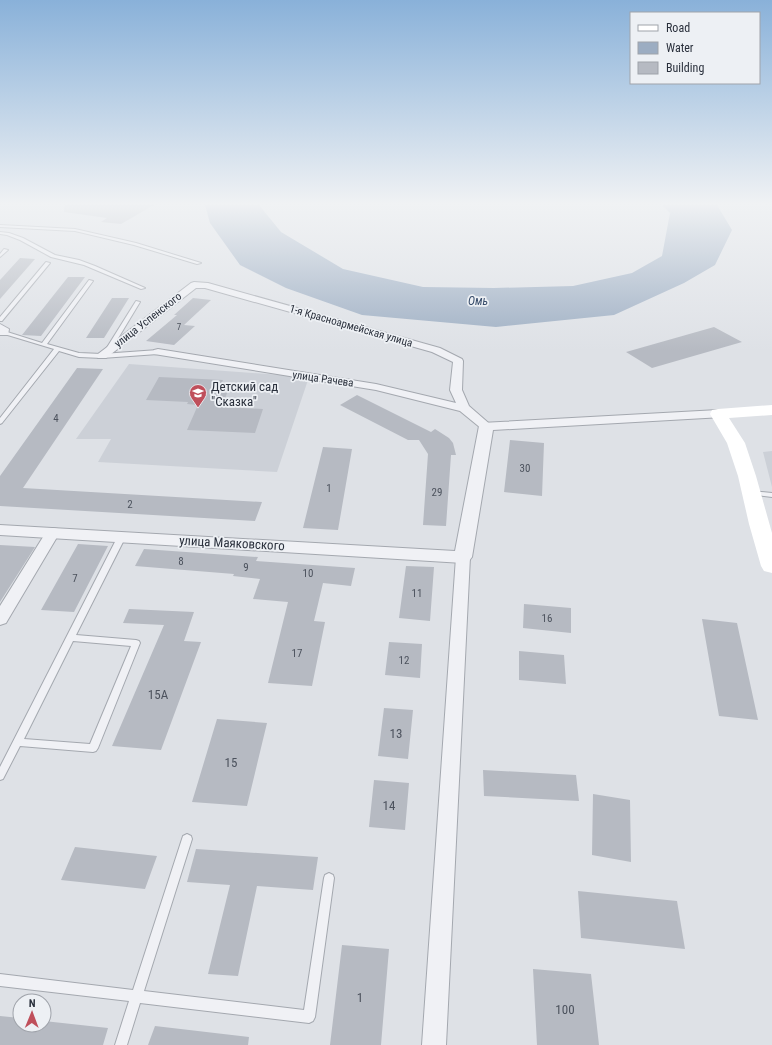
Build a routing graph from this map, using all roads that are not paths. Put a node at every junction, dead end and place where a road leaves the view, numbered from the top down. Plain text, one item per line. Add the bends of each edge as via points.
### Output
1 (49, 254) edge
2 (168, 254) edge
3 (199, 263) dead end
4 (48, 264) dead end
5 (91, 281) dead end
6 (194, 285) joint
7 (143, 288) dead end
8 (138, 302) dead end
9 (2, 327) edge
10 (44, 344) junction
11 (58, 348) junction
12 (158, 352) joint
13 (105, 354) junction
14 (464, 408) junction
15 (772, 410) edge
16 (718, 414) junction
17 (0, 422) edge
18 (486, 426) junction
19 (751, 493) junction
20 (772, 495) edge
21 (0, 530) edge
22 (53, 532) junction
23 (122, 536) junction
24 (464, 557) junction
25 (772, 566) edge
26 (0, 619) edge
27 (70, 638) junction
28 (17, 742) junction
29 (0, 776) edge
30 (187, 839) dead end
31 (329, 878) dead end
32 (0, 980) edge
33 (136, 997) junction
34 (121, 1045) edge
35 (434, 1045) edge

1 - 7 lane via 93,266
2 - 3 lane
4 - 9 lane
5 - 10 lane
6 - 13 street, улица Успенского
6 - 14 street, 1-я Красноармейская улица via 205,285 436,350 458,361 456,390
8 - 13 lane
9 - 10 lane
10 - 11 lane
11 - 13 lane via 79,355
11 - 17 lane
12 - 13 lane
12 - 14 street, улица Рачева via 376,387
14 - 18 street
15 - 16 main road
16 - 18 street
16 - 19 main road via 736,443
18 - 24 street
19 - 20 lane
19 - 25 main road
21 - 22 street, улица Маяковского
22 - 23 street, улица Маяковского
22 - 26 street
23 - 24 street, улица Маяковского
23 - 27 lane
24 - 35 street
27 - 28 lane
27 - 28 lane via 136,643 93,748
28 - 29 lane
30 - 33 lane
31 - 33 lane via 309,1017
32 - 33 lane
33 - 34 lane

